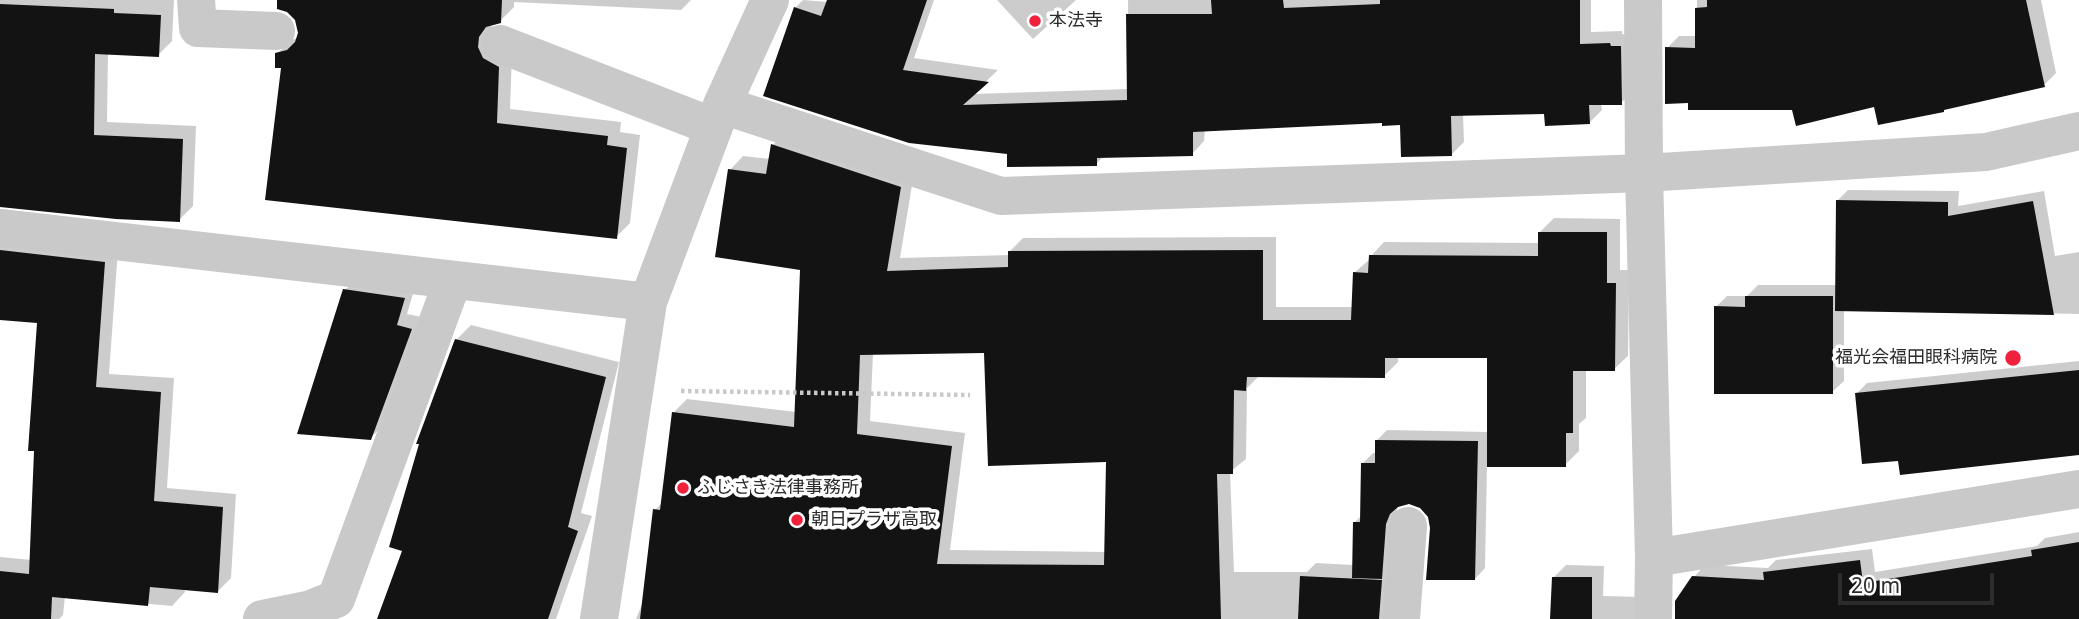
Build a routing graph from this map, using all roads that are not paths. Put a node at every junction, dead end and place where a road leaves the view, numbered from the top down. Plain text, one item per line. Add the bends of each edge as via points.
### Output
1 (196, 0) edge
2 (770, 0) edge
3 (1643, 0) edge
4 (276, 31) dead end
5 (500, 44) dead end
6 (718, 116) junction
7 (2079, 131) edge
8 (1644, 173) junction
9 (0, 228) edge
10 (453, 280) junction
11 (648, 302) junction
12 (2079, 489) edge
13 (1408, 526) dead end
14 (1654, 558) junction
15 (262, 619) edge
16 (598, 619) edge
17 (1401, 619) edge
18 (1653, 619) edge

1 - 4 street via 198,27
2 - 6 street
3 - 8 street
5 - 6 street
6 - 8 street via 1001,196
6 - 11 street
7 - 8 street via 1986,152
8 - 14 street
9 - 10 street
10 - 11 street
10 - 15 street via 336,598 311,609
11 - 16 street
12 - 14 street
13 - 17 street
14 - 18 street

